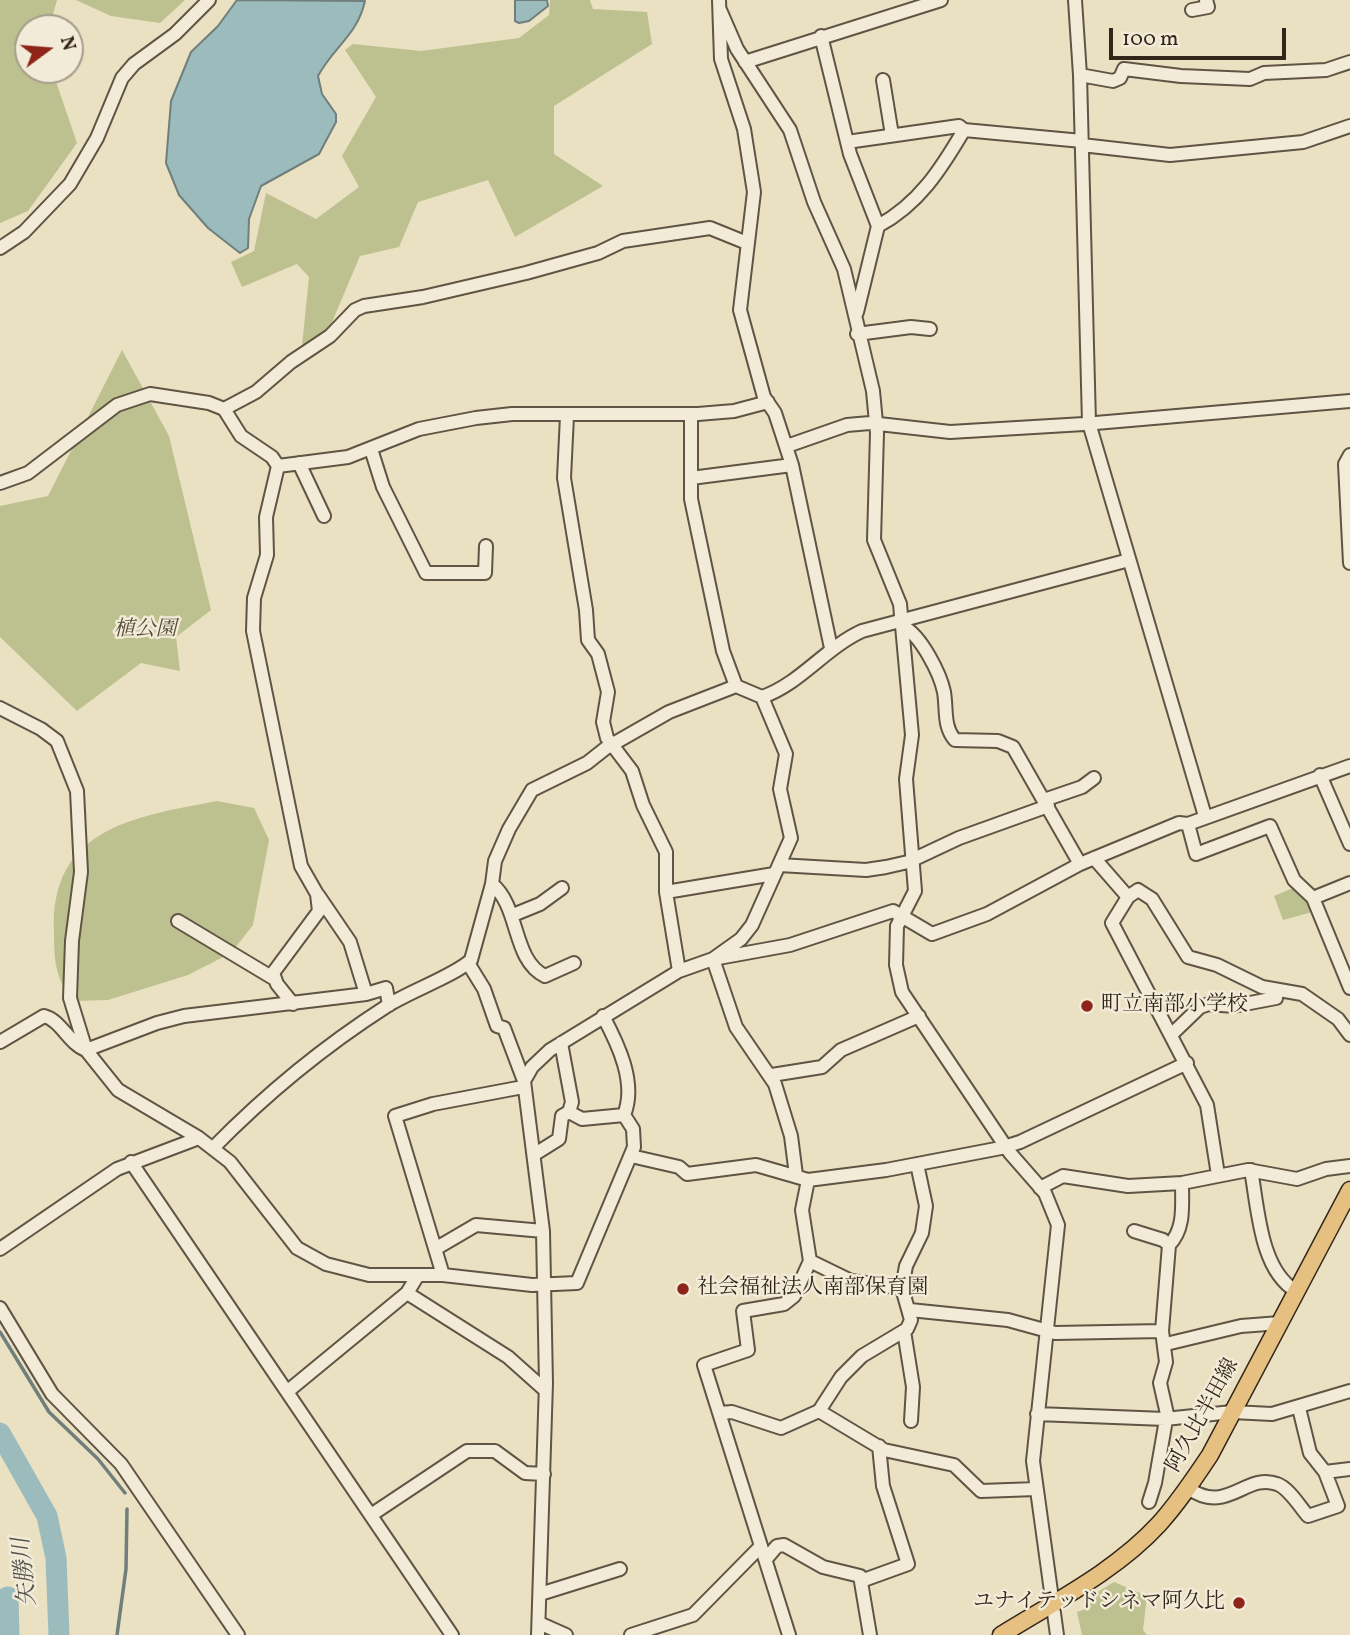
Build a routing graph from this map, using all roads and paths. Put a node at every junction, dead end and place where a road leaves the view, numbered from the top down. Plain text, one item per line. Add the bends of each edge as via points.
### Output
1 (209, 0) edge
2 (941, 0) edge
3 (1075, 0) edge
4 (1206, 0) edge
5 (720, 5) edge
6 (1192, 10) dead end
7 (821, 36) junction
8 (745, 62) junction
9 (1350, 62) edge
10 (1080, 75) junction
11 (883, 80) dead end
12 (1350, 126) edge
13 (964, 130) junction
14 (892, 135) junction
15 (846, 142) junction
16 (1082, 143) junction
17 (878, 226) junction
18 (747, 243) junction
19 (0, 248) edge
20 (857, 328) junction
21 (930, 329) dead end
22 (1350, 401) edge
23 (768, 402) junction
24 (224, 409) junction
25 (691, 414) junction
26 (567, 416) junction
27 (1089, 423) junction
28 (877, 424) junction
29 (787, 446) junction
30 (371, 449) junction
31 (1350, 455) edge
32 (299, 463) junction
33 (792, 465) junction
34 (278, 466) junction
35 (691, 478) junction
36 (0, 483) edge
37 (324, 516) dead end
38 (486, 546) dead end
39 (1129, 560) junction
40 (1350, 563) edge
41 (903, 623) junction
42 (831, 648) junction
43 (736, 686) junction
44 (762, 697) junction
45 (0, 708) edge
46 (612, 745) junction
47 (1350, 766) edge
48 (1320, 775) junction
49 (1094, 778) dead end
50 (1046, 803) junction
51 (1205, 816) junction
52 (1188, 824) junction
53 (1350, 844) edge
54 (1094, 858) junction
55 (914, 859) junction
56 (1080, 864) junction
57 (776, 870) junction
58 (1350, 883) edge
59 (492, 884) junction
60 (562, 888) dead end
61 (666, 892) junction
62 (317, 894) junction
63 (1128, 897) junction
64 (1313, 898) junction
65 (901, 914) junction
66 (513, 915) junction
67 (178, 921) dead end
68 (713, 959) junction
69 (574, 962) dead end
70 (468, 963) junction
71 (679, 971) junction
72 (273, 978) junction
73 (1350, 988) edge
74 (1277, 990) junction
75 (366, 995) junction
76 (293, 1004) junction
77 (389, 1004) junction
78 (603, 1016) junction
79 (919, 1016) junction
80 (1172, 1034) junction
81 (1350, 1035) edge
82 (0, 1042) edge
83 (561, 1043) junction
84 (86, 1050) junction
85 (1187, 1063) junction
86 (772, 1075) junction
87 (524, 1084) junction
88 (569, 1112) junction
89 (624, 1115) junction
90 (199, 1138) junction
91 (1006, 1147) junction
92 (213, 1148) junction
93 (535, 1154) junction
94 (631, 1156) junction
95 (131, 1162) junction
96 (917, 1164) junction
97 (1350, 1166) edge
98 (1251, 1170) junction
99 (1219, 1175) junction
100 (802, 1177) junction
101 (1182, 1183) junction
102 (1040, 1188) junction
103 (1348, 1200) edge
104 (543, 1231) junction
105 (1134, 1231) dead end
106 (1169, 1245) junction
107 (0, 1249) edge
108 (435, 1249) junction
109 (810, 1261) junction
110 (418, 1275) junction
111 (443, 1275) junction
112 (544, 1284) junction
113 (902, 1287) junction
114 (1296, 1292) junction
115 (407, 1293) junction
116 (0, 1308) edge
117 (909, 1310) junction
118 (1280, 1323) junction
119 (1045, 1330) junction
120 (904, 1331) junction
121 (1164, 1338) junction
122 (545, 1390) junction
123 (288, 1391) junction
124 (1350, 1391) edge
125 (1299, 1408) junction
126 (819, 1411) junction
127 (1232, 1412) junction
128 (720, 1413) junction
129 (1037, 1414) junction
130 (1166, 1419) junction
131 (911, 1421) dead end
132 (879, 1446) junction
133 (1350, 1469) edge
134 (1325, 1472) junction
135 (544, 1474) junction
136 (1188, 1488) junction
137 (1036, 1489) junction
138 (1149, 1502) dead end
139 (371, 1515) junction
140 (761, 1546) junction
141 (766, 1559) junction
142 (620, 1569) dead end
143 (861, 1581) junction
144 (540, 1594) junction
145 (1051, 1603) junction
146 (538, 1629) edge
147 (238, 1635) edge
148 (452, 1635) edge
149 (566, 1635) edge
150 (631, 1635) edge
151 (789, 1635) edge
152 (870, 1635) edge
153 (1001, 1635) edge
154 (1057, 1635) edge

1 - 19 street via 122,78 97,138 70,184 24,232
2 - 7 street
3 - 10 street
4 - 6 street via 1208,6
5 - 8 street
5 - 18 street via 720,59 744,129 754,192
7 - 8 street
7 - 15 street
8 - 20 street via 790,130 814,202 844,269
9 - 10 street via 1326,70 1264,73 1250,79 1124,69 1113,81
10 - 16 street
11 - 14 street
12 - 16 street via 1303,142 1170,155
13 - 14 street via 945,126
13 - 16 street
13 - 17 street via 920,195
14 - 15 street
15 - 17 street
16 - 27 street
17 - 20 street via 860,293
18 - 23 street via 740,310
18 - 24 street via 710,228 623,241 598,253 526,273 423,298 363,306 256,392
20 - 21 street
20 - 28 street
22 - 27 street
23 - 25 street via 734,411
23 - 29 street
24 - 34 street via 241,436
24 - 36 street via 150,394 131,399 88,424 28,473
25 - 26 street
25 - 35 street
26 - 30 street via 512,414 451,422 419,429
26 - 46 street via 564,478 570,526 588,640 607,683 609,701 603,722
27 - 28 street via 950,432
27 - 39 street
28 - 29 street via 847,425
28 - 41 street via 874,540
29 - 33 street
30 - 32 street
30 - 38 street via 383,486 426,573 485,573
31 - 40 street via 1345,464
32 - 34 street
32 - 37 street
33 - 35 street
33 - 42 street
34 - 62 street via 266,517 267,555 254,598 253,631 302,866
35 - 43 street via 693,510 715,613
39 - 41 street
39 - 51 street
41 - 42 street via 862,631
41 - 50 street via 914,632 943,689 947,731 955,740 998,740 1013,747
41 - 55 street via 912,735 906,779
42 - 44 street via 781,691
43 - 44 street
43 - 46 street via 670,712
44 - 57 street via 786,754 780,789 791,838
45 - 84 street via 57,741 77,790 81,872 70,998
46 - 59 street via 532,790 502,841
46 - 61 street via 632,771 666,852
47 - 48 street
48 - 51 street
48 - 53 street
49 - 50 street
50 - 55 street
50 - 56 street
51 - 52 street
52 - 54 street
52 - 64 street via 1196,854 1270,826 1294,880
54 - 56 street
54 - 63 street
55 - 57 street via 866,870
55 - 65 street via 915,891
56 - 65 street via 987,914 932,934
57 - 61 street
57 - 68 street via 752,925
58 - 64 street
59 - 66 street
59 - 70 street
60 - 66 street
61 - 71 street
62 - 72 street via 319,911 276,965
62 - 75 street via 350,942
63 - 74 street via 1139,890 1152,899 1188,957
63 - 80 street via 1112,923
64 - 73 street
65 - 68 street via 893,911 790,945
65 - 79 street via 896,965 902,992
66 - 69 street via 526,955 540,973 545,976
67 - 72 street
68 - 71 street
68 - 86 street via 736,1027
70 - 77 street
70 - 87 street via 484,989 497,1026 505,1028
71 - 78 street
72 - 76 street
74 - 80 street via 1276,998 1200,1007
74 - 81 street via 1302,994 1338,1019
75 - 76 street
75 - 77 street via 386,988
76 - 84 street via 184,1016
77 - 92 street via 279,1084
78 - 83 street
78 - 89 street via 615,1039 629,1093
79 - 86 street via 841,1050 822,1067
79 - 91 street
80 - 85 street
82 - 84 street via 49,1017
83 - 87 street via 540,1058
83 - 88 street via 572,1102
84 - 90 street via 118,1090
85 - 91 street
85 - 99 street via 1207,1105
86 - 100 street
87 - 93 street
87 - 108 street via 396,1116
88 - 89 street via 582,1119
88 - 93 street via 562,1116 559,1139
89 - 94 street via 635,1137
90 - 92 street
90 - 95 street
91 - 96 street
91 - 102 street
92 - 110 street via 244,1176 298,1248 326,1264 369,1276
93 - 104 street
94 - 100 street via 679,1167 687,1174 757,1165
94 - 112 street via 577,1283
95 - 107 street
95 - 123 street
96 - 100 street
96 - 113 street via 926,1206 922,1233 906,1266
97 - 98 street via 1297,1179
98 - 99 street
98 - 114 street via 1262,1234 1283,1284
99 - 101 street
100 - 109 street
101 - 102 street via 1128,1186 1063,1176
101 - 106 street via 1181,1225
102 - 119 street via 1058,1225
103 - 114 main road, 阿久比半田線
104 - 108 street via 476,1225
104 - 112 street
105 - 106 street
106 - 121 street
108 - 111 street
109 - 113 street via 851,1281
109 - 128 street via 789,1303 743,1311 748,1350 704,1365
110 - 111 street
110 - 115 street
111 - 112 street
112 - 122 street
113 - 117 street
114 - 118 main road, 阿久比半田線
115 - 122 street via 508,1357
115 - 123 street
116 - 147 street via 52,1394 121,1464
117 - 119 street via 1008,1320
117 - 120 street via 911,1320
118 - 121 street
118 - 127 main road, 阿久比半田線
119 - 121 street
119 - 129 street
120 - 126 street via 862,1356 841,1377
120 - 131 street via 913,1387
121 - 130 street via 1160,1383
122 - 135 street
123 - 139 street
124 - 125 street
125 - 127 street via 1272,1414
125 - 134 street via 1310,1453
126 - 128 street via 781,1428 732,1412
126 - 132 street
127 - 130 street
127 - 136 main road, 阿久比半田線
128 - 140 street
129 - 130 street
129 - 137 street
130 - 138 street
132 - 137 street via 954,1465 981,1491
132 - 143 street via 883,1486 908,1564
133 - 134 street
134 - 136 street via 1338,1506 1308,1516 1276,1483 1203,1499
135 - 139 street via 525,1473 495,1451 467,1451
135 - 144 street
136 - 145 main road, 阿久比半田線 via 1134,1546
137 - 145 street
139 - 148 street
140 - 141 street
140 - 150 street via 693,1615
141 - 143 street via 777,1546 784,1545 823,1567 860,1576
141 - 151 street
142 - 144 street
143 - 152 street
144 - 146 street
145 - 153 main road, 阿久比半田線
145 - 154 street
146 - 149 street

